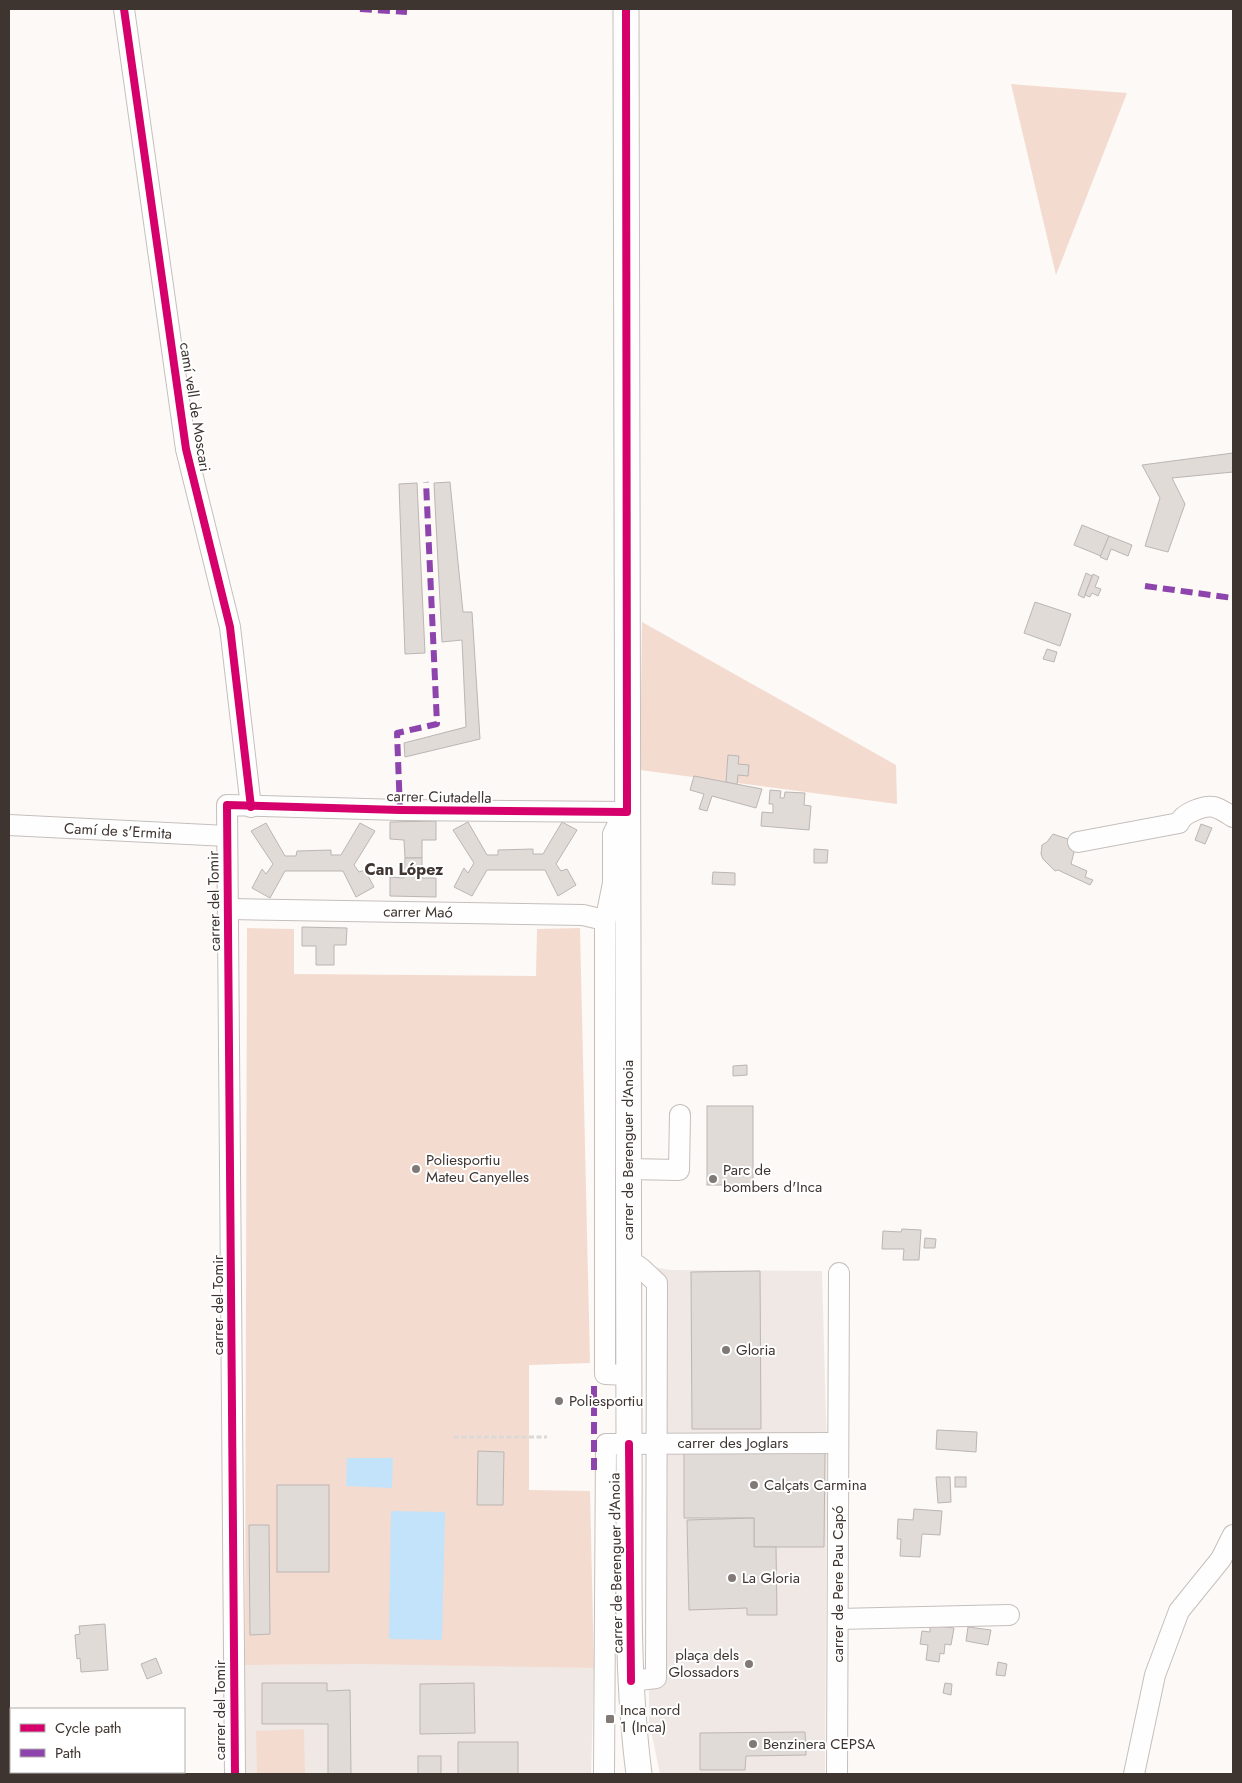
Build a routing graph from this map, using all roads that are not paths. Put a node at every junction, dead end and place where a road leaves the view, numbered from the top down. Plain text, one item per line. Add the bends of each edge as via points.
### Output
1 (124, 9) edge
2 (626, 9) edge
3 (251, 807) junction
4 (584, 812) junction
5 (627, 812) junction
6 (1233, 816) edge
7 (9, 825) edge
8 (227, 836) junction
9 (1078, 842) dead end
10 (228, 910) junction
11 (583, 915) junction
12 (605, 923) junction
13 (680, 1115) dead end
14 (628, 1169) junction
15 (628, 1259) junction
16 (839, 1273) dead end
17 (628, 1375) junction
18 (657, 1443) junction
19 (838, 1443) junction
20 (629, 1444) junction
21 (1233, 1536) edge
22 (1009, 1615) dead end
23 (838, 1619) junction
24 (631, 1682) junction
25 (633, 1728) junction
26 (235, 1774) edge
27 (604, 1774) edge
28 (630, 1774) edge
29 (639, 1774) edge
30 (837, 1774) edge
31 (1134, 1774) edge

1 - 3 street, camí vell de Moscari via 186,449 230,627
2 - 5 main road, carrer de Berenguer d'Anoia
3 - 4 street, carrer Ciutadella
3 - 8 street, carrer Ciutadella via 227,805
4 - 5 street, carrer Ciutadella
4 - 11 street via 601,834 600,882 595,902
5 - 12 street via 613,834 613,883
5 - 14 main road, carrer de Berenguer d'Anoia
6 - 9 street via 1214,807 1188,812 1178,823
7 - 8 street, Camí de s'Ermita
8 - 10 street, carrer del Tomir
10 - 11 street, carrer Maó
10 - 26 street, carrer del Tomir
11 - 12 street, carrer Maó
12 - 17 street via 604,1374
13 - 14 street via 678,1170
14 - 15 main road, carrer de Berenguer d'Anoia
15 - 17 main road, carrer de Berenguer d'Anoia
15 - 18 street via 656,1283
16 - 19 street, carrer de Pere Pau Capó
17 - 20 main road, carrer de Berenguer d'Anoia
18 - 19 street, carrer des Joglars
18 - 20 street, carrer des Joglars
18 - 24 street via 656,1678
19 - 23 street, carrer de Pere Pau Capó
20 - 24 main road, carrer de Berenguer d'Anoia
20 - 27 street, carrer des Joglars via 606,1444
21 - 31 street via 1221,1559 1179,1611 1156,1675
22 - 23 street
23 - 30 street, carrer de Pere Pau Capó
24 - 25 main road, carrer de Berenguer d'Anoia
25 - 28 street
25 - 29 main road, carrer de Berenguer d'Anoia

